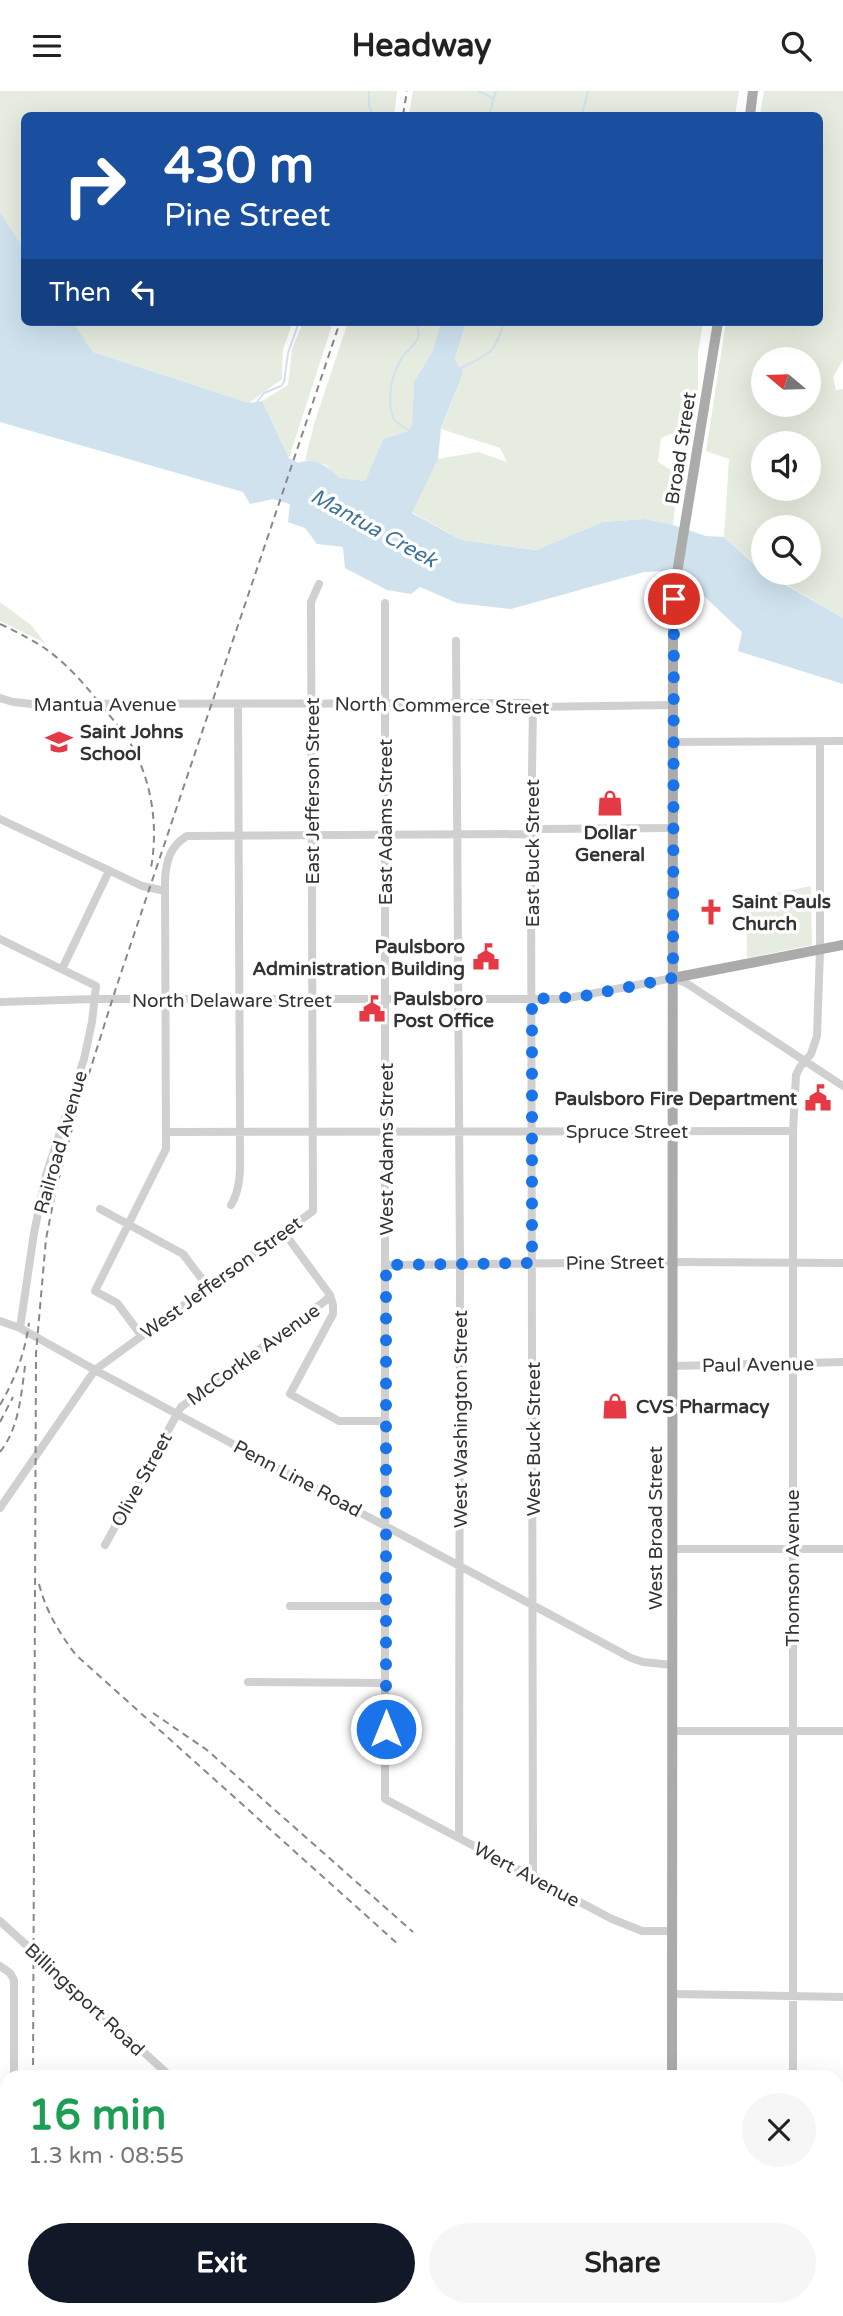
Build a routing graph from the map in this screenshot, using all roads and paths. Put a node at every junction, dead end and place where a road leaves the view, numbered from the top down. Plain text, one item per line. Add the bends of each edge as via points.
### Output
1 (753, 91) edge
2 (750, 112) edge
3 (717, 326) edge
4 (320, 583) dead end
5 (385, 603) dead end
6 (456, 641) dead end
7 (0, 698) edge
8 (457, 703) junction
9 (211, 704) joint
10 (238, 704) junction
11 (311, 704) junction
12 (384, 704) junction
13 (673, 705) junction
14 (533, 706) junction
15 (820, 741) junction
16 (843, 741) edge
17 (673, 742) junction
18 (0, 819) edge
19 (673, 828) junction
20 (531, 834) junction
21 (239, 835) junction
22 (312, 835) junction
23 (385, 835) junction
24 (458, 835) junction
25 (109, 871) junction
26 (165, 891) junction
27 (0, 940) edge
28 (843, 945) edge
29 (820, 950) junction
30 (62, 969) junction
31 (673, 978) junction
32 (94, 999) junction
33 (532, 999) junction
34 (166, 1000) junction
35 (239, 1000) junction
36 (312, 1000) junction
37 (386, 1000) junction
38 (459, 1000) junction
39 (0, 1002) edge
40 (805, 1061) junction
41 (843, 1086) edge
42 (386, 1131) junction
43 (673, 1131) junction
44 (793, 1131) junction
45 (166, 1132) junction
46 (240, 1132) junction
47 (313, 1132) junction
48 (459, 1132) junction
49 (532, 1132) junction
50 (231, 1205) dead end
51 (100, 1209) dead end
52 (127, 1226) junction
53 (283, 1231) junction
54 (793, 1261) junction
55 (673, 1262) junction
56 (460, 1263) junction
57 (532, 1263) junction
58 (843, 1263) edge
59 (386, 1265) junction
60 (208, 1287) junction
61 (330, 1295) junction
62 (0, 1321) edge
63 (20, 1328) junction
64 (141, 1335) junction
65 (793, 1362) junction
66 (843, 1362) edge
67 (672, 1366) junction
68 (95, 1370) junction
69 (177, 1413) junction
70 (386, 1421) junction
71 (0, 1508) edge
72 (386, 1525) junction
73 (105, 1545) dead end
74 (673, 1549) junction
75 (792, 1549) junction
76 (843, 1549) edge
77 (460, 1565) junction
78 (533, 1604) junction
79 (290, 1606) dead end
80 (386, 1606) junction
81 (672, 1665) junction
82 (248, 1682) dead end
83 (386, 1683) junction
84 (673, 1731) junction
85 (792, 1731) junction
86 (843, 1731) edge
87 (387, 1801) joint
88 (460, 1838) junction
89 (533, 1878) junction
90 (0, 1921) edge
91 (672, 1931) junction
92 (0, 1966) edge
93 (672, 1994) junction
94 (792, 1997) junction
95 (843, 1997) edge
96 (14, 2070) edge
97 (163, 2070) edge
98 (672, 2070) edge
99 (793, 2070) edge

1 - 2 main road
3 - 13 main road, Broad Street via 677,579
4 - 11 street, East Jefferson Street via 311,602
5 - 12 street, East Adams Street
6 - 8 street, West Washington Street
7 - 9 street, Mantua Avenue via 32,704
8 - 12 street, North Commerce Street
8 - 14 street, North Commerce Street
8 - 24 street, West Washington Street
9 - 10 street, North Commerce Street
10 - 11 street, North Commerce Street
10 - 21 street
11 - 12 street, North Commerce Street
11 - 22 street, East Jefferson Street
12 - 23 street, East Adams Street
13 - 14 street, North Commerce Street
13 - 17 main road, Broad Street
14 - 20 street, East Buck Street
15 - 16 street
15 - 17 street
15 - 29 street, Thomson Avenue
17 - 19 main road, West Broad Street
18 - 25 street
19 - 20 street via 539,829
19 - 31 main road, West Broad Street
20 - 24 street
20 - 33 street, East Buck Street
21 - 22 street
21 - 26 street via 187,836 173,846
21 - 35 street
22 - 23 street
22 - 36 street, East Jefferson Street
23 - 24 street
23 - 37 street, East Adams Street
24 - 38 street, West Washington Street
25 - 26 street
25 - 30 street
26 - 34 street
27 - 30 street
28 - 29 main road
29 - 31 main road
29 - 40 street, Thomson Avenue via 817,1036
30 - 32 street via 96,986
31 - 33 street, North Delaware Street via 579,997
31 - 40 street
31 - 43 main road, West Broad Street
32 - 34 street, North Delaware Street
32 - 39 street, North Delaware Street
32 - 63 street, Railroad Avenue via 84,1059 46,1175
33 - 38 street, North Delaware Street
33 - 49 street, West Buck Street
34 - 35 street, North Delaware Street
34 - 45 street
35 - 36 street, North Delaware Street
35 - 46 street
36 - 37 street, North Delaware Street
36 - 47 street, West Jefferson Street
37 - 38 street, North Delaware Street
37 - 42 street, West Adams Street
38 - 48 street, West Washington Street
40 - 41 street
40 - 44 street, Thomson Avenue via 796,1075
42 - 47 street, Spruce Street
42 - 48 street, Spruce Street
42 - 59 street, West Adams Street
43 - 44 street, Spruce Street
43 - 49 street, Spruce Street
43 - 55 main road, West Broad Street
44 - 54 street, Thomson Avenue
45 - 46 street, Spruce Street
45 - 52 street via 166,1149
46 - 47 street, Spruce Street
46 - 50 street via 238,1195
47 - 53 street, West Jefferson Street via 313,1210
48 - 49 street, Spruce Street
48 - 56 street, West Washington Street
49 - 57 street, West Buck Street
51 - 52 street
52 - 60 street via 183,1254
52 - 64 street via 95,1291 117,1303
53 - 60 street, West Jefferson Street
53 - 61 street
54 - 55 street, Pine Street
54 - 58 street, Pine Street
54 - 65 street, Thomson Avenue
55 - 57 street, Pine Street
55 - 67 main road, West Broad Street
56 - 57 street, Pine Street
56 - 59 street, Pine Street
56 - 77 street, West Washington Street
57 - 78 street, West Buck Street
59 - 70 street, West Adams Street
60 - 64 street, West Jefferson Street
61 - 69 street, McCorkle Avenue
61 - 70 street via 333,1314 290,1394 339,1421
62 - 63 street, Penn Line Road
63 - 68 street, Penn Line Road
64 - 68 street, West Jefferson Street
65 - 66 street, Paul Avenue
65 - 67 street, Paul Avenue
65 - 75 street, Thomson Avenue
67 - 74 main road, West Broad Street
68 - 69 street, Penn Line Road
68 - 71 street, West Jefferson Street
69 - 72 street, Penn Line Road
69 - 73 street, Olive Street
70 - 72 street, West Adams Street
72 - 77 street, Penn Line Road
72 - 80 street, West Adams Street
74 - 75 street
74 - 81 main road, West Broad Street
75 - 76 street
75 - 85 street, Thomson Avenue
77 - 78 street, Penn Line Road
77 - 88 street, West Washington Street
78 - 81 street, Penn Line Road via 636,1660
78 - 89 street, West Buck Street
79 - 80 street
80 - 83 street, West Adams Street
81 - 84 main road, West Broad Street
82 - 83 street
83 - 87 street, West Adams Street
84 - 85 street
84 - 91 main road, West Broad Street
85 - 86 street
85 - 94 street, Thomson Avenue
87 - 88 street, Wert Avenue
88 - 89 street, Wert Avenue
89 - 91 street, Wert Avenue via 642,1931
90 - 97 street, Billingsport Road, bridge
91 - 93 main road, West Broad Street
92 - 96 street via 14,1980
93 - 94 street
93 - 98 main road, West Broad Street
94 - 95 street
94 - 99 street, Thomson Avenue

